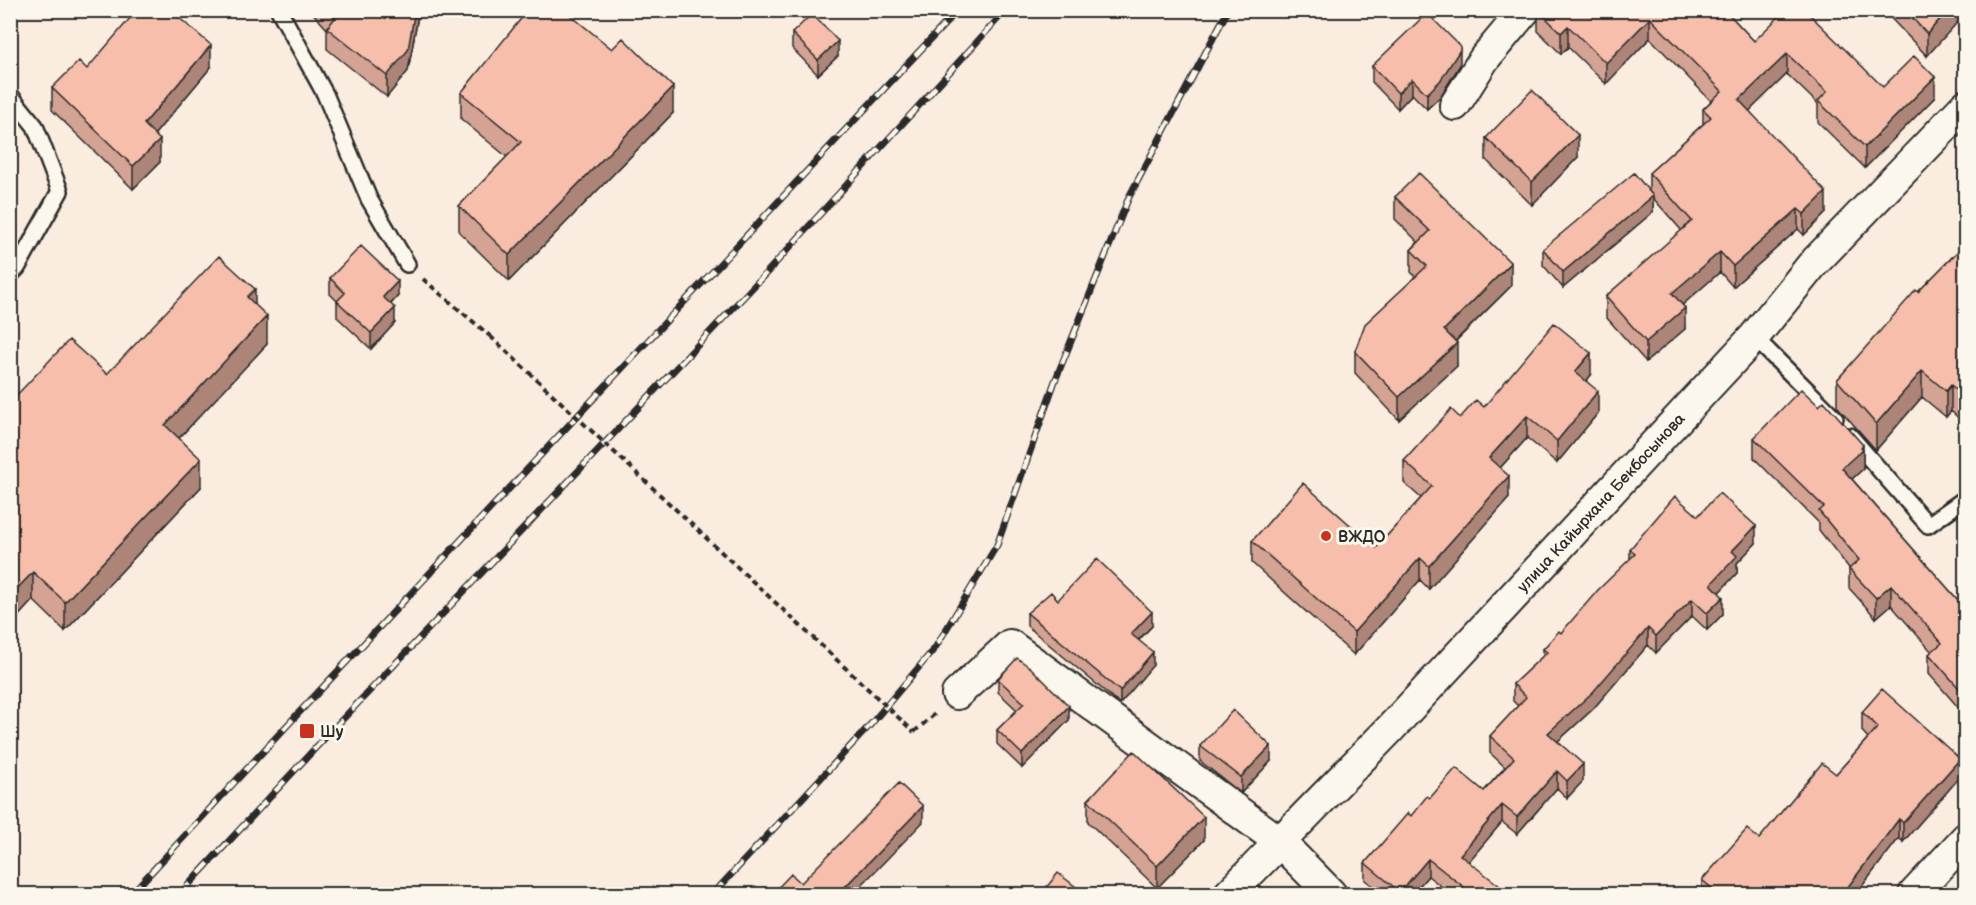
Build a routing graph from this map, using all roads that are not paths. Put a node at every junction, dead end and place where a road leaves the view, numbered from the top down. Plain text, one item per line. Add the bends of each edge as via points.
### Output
1 (279, 10) edge
2 (1525, 10) edge
3 (10, 95) edge
4 (1455, 105) dead end
5 (1965, 105) edge
6 (407, 264) road end
7 (10, 275) edge
8 (1754, 337) junction
9 (1965, 498) edge
10 (957, 694) dead end
11 (1965, 838) edge
12 (1280, 842) junction
13 (1229, 894) edge
14 (1331, 894) edge
15 (1914, 894) edge

1 - 6 lane via 325,94 369,199
2 - 4 street via 1484,59
3 - 7 lane via 35,126 60,191
5 - 8 street, улица Кайырхана Бекбосынова via 1812,265
8 - 9 lane via 1836,419 1928,525
8 - 12 street, улица Кайырхана Бекбосынова
10 - 12 street via 1010,645
11 - 15 street
12 - 13 street, улица Кайырхана Бекбосынова
12 - 14 street

